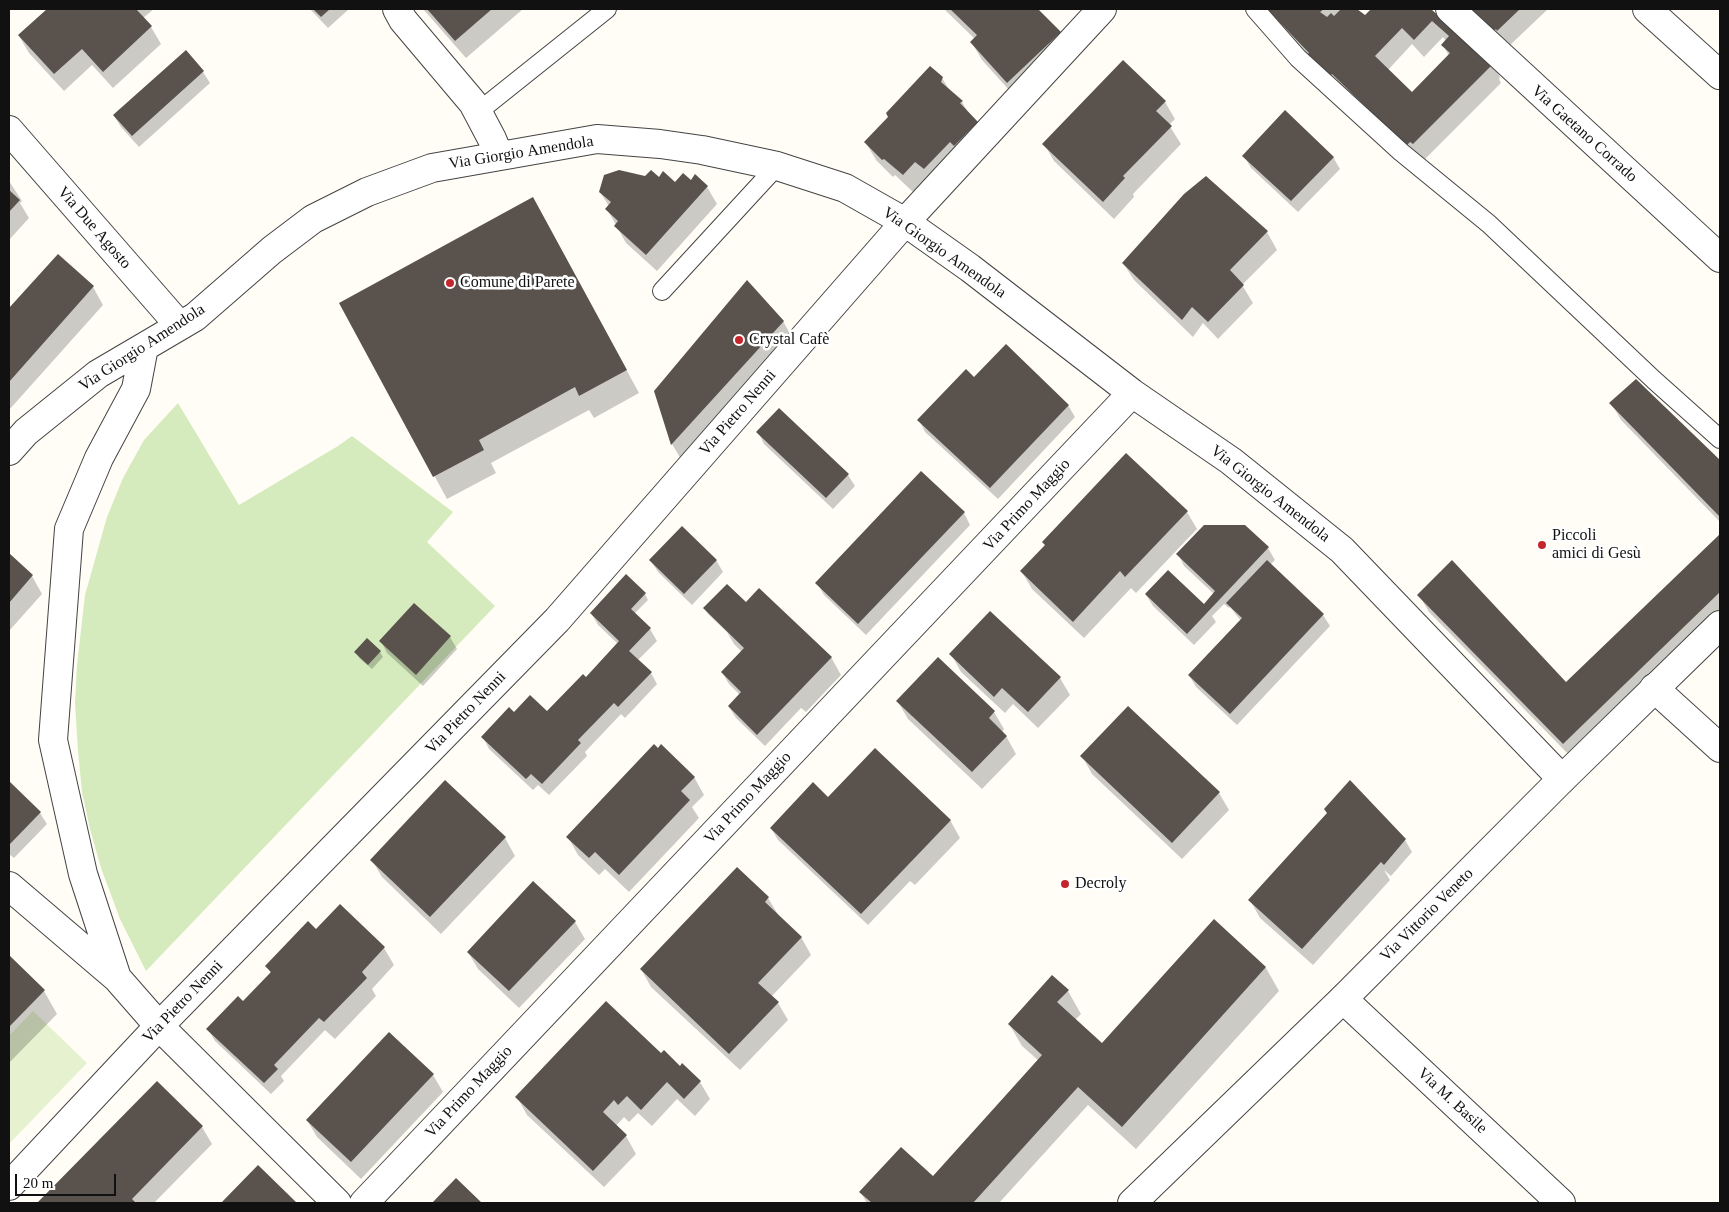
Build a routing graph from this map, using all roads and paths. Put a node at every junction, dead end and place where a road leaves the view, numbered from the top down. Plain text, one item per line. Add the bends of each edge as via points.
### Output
1 (397, 9) edge
2 (607, 9) edge
3 (1102, 9) edge
4 (1255, 9) edge
5 (1450, 9) edge
6 (1647, 9) edge
7 (1720, 76) edge
8 (478, 112) junction
9 (9, 130) edge
10 (499, 156) junction
11 (777, 166) junction
12 (905, 222) junction
13 (1720, 258) edge
14 (662, 291) dead end
15 (179, 325) junction
16 (144, 347) junction
17 (1132, 394) junction
18 (1720, 439) edge
19 (9, 451) edge
20 (1720, 625) edge
21 (1654, 688) junction
22 (1720, 748) edge
23 (1562, 779) junction
24 (9, 886) edge
25 (117, 978) junction
26 (1343, 1000) junction
27 (159, 1026) junction
28 (9, 1186) edge
29 (337, 1203) edge
30 (364, 1203) edge
31 (1132, 1203) edge
32 (1561, 1203) edge

1 - 8 street via 402,20
2 - 8 lane
3 - 12 street, Via Pietro Nenni
4 - 18 lane via 1298,58 1401,152 1489,224
5 - 13 street, Via Gaetano Corrado
6 - 7 street
8 - 10 street
9 - 15 street, Via Due Agosto
10 - 11 street, Via Giorgio Amendola via 597,140 702,150
10 - 15 street, Via Giorgio Amendola via 432,168 367,192 313,219 195,317
11 - 12 street, Via Giorgio Amendola via 845,188
11 - 14 lane
12 - 17 street, Via Giorgio Amendola via 970,268
12 - 27 street, Via Pietro Nenni via 557,620
15 - 16 street, Via Giorgio Amendola
16 - 19 street, Via Giorgio Amendola via 98,374 26,432
16 - 25 street via 136,389 100,458 69,529 53,740 83,874
17 - 23 street, Via Giorgio Amendola via 1231,460 1342,550
17 - 30 street, Via Primo Maggio
20 - 21 street, Via Vittorio Veneto
21 - 22 street
21 - 23 street, Via Vittorio Veneto
23 - 26 street, Via Vittorio Veneto
24 - 25 street
25 - 27 street
26 - 31 street, Via Vittorio Veneto
26 - 32 street, Via M. Basile
27 - 28 street, Via Pietro Nenni
27 - 29 street

